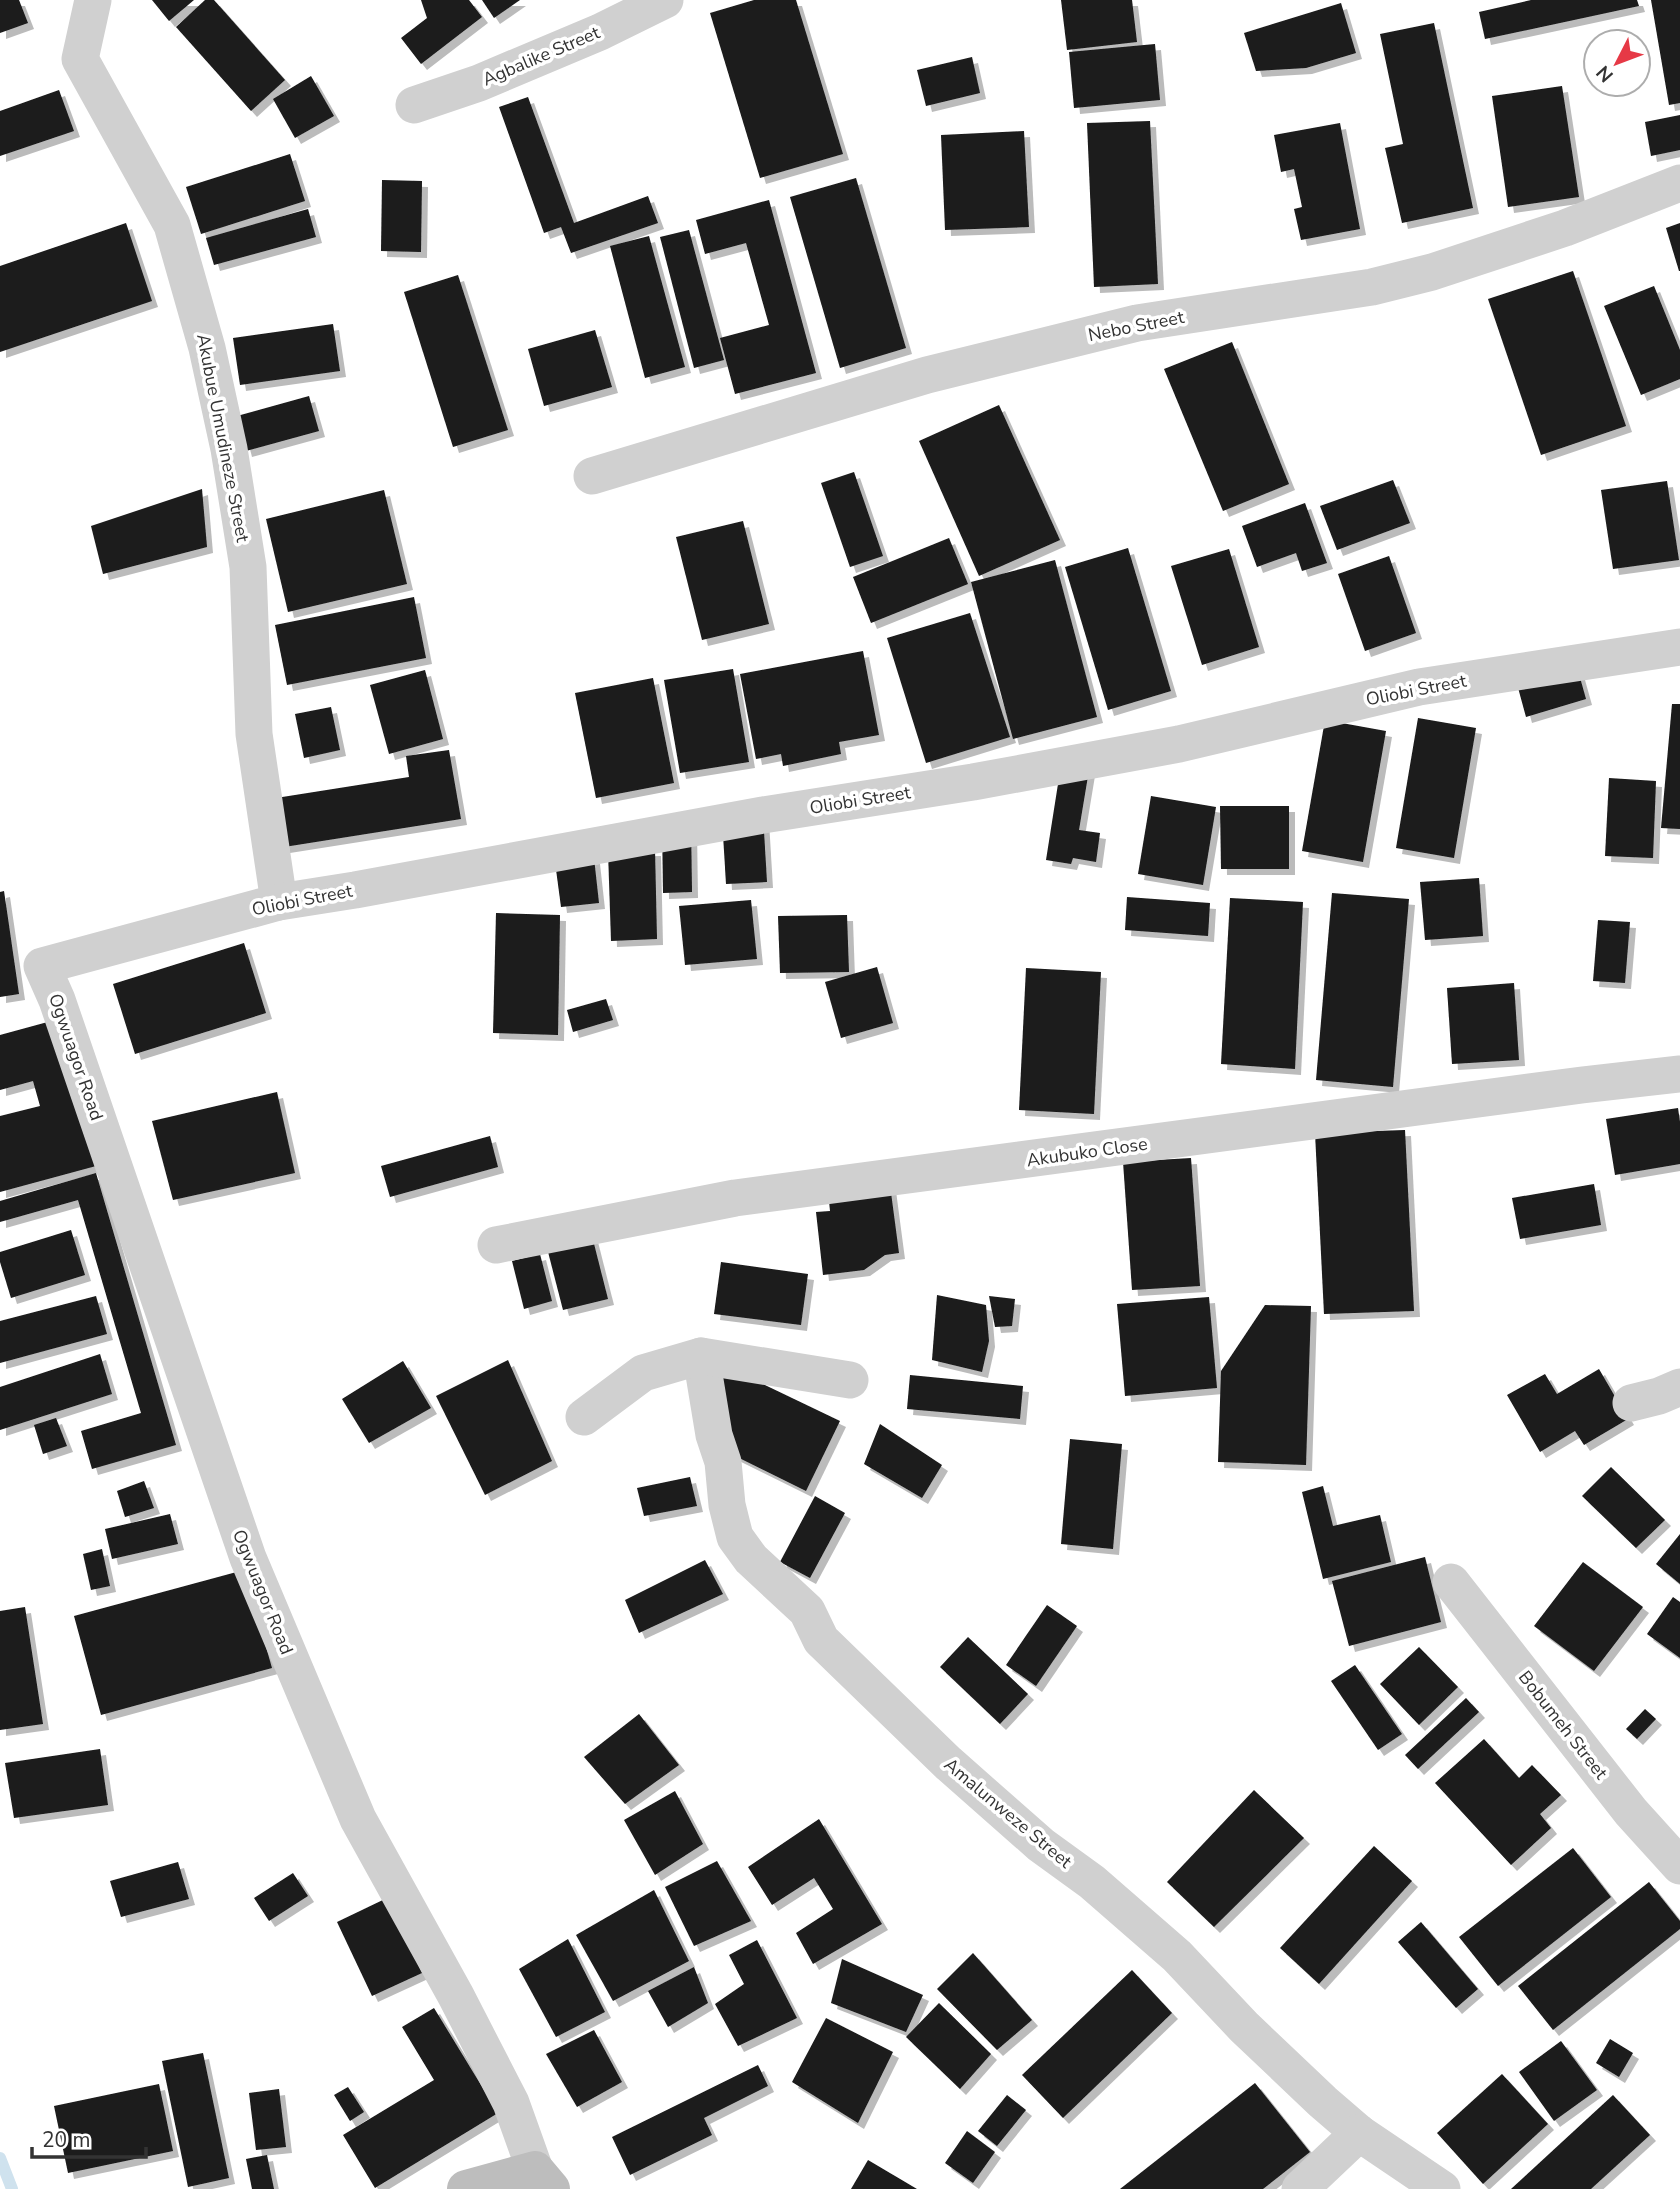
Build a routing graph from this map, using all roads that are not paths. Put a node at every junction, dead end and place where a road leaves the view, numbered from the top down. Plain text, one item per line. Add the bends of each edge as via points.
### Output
1 (93, 0) edge
2 (665, 0) edge
3 (414, 105) dead end
4 (1680, 183) edge
5 (592, 476) dead end
6 (1680, 646) edge
7 (279, 902) junction
8 (42, 966) joint
9 (1680, 1074) edge
10 (496, 1245) dead end
11 (701, 1356) junction
12 (850, 1380) dead end
13 (1680, 1387) edge
14 (1631, 1403) dead end
15 (584, 1417) dead end
16 (1451, 1582) dead end
17 (1680, 1866) edge
18 (1359, 2133) junction
19 (543, 2180) edge
20 (466, 2189) edge
21 (1300, 2189) edge
22 (1442, 2189) edge

1 - 7 street, Akubue Umudineze Street via 80,59 172,225 207,348 229,449 248,567 254,734
2 - 3 street, Agbalike Street via 479,83
4 - 5 street, Nebo Street via 1565,228 1432,272 1372,287 1137,323 927,375
6 - 7 street, Oliobi Street via 1419,687 1179,744
7 - 8 street, Oliobi Street
8 - 19 street, Ogwuagor Road via 248,1558 358,1819 511,2102
9 - 10 street, Akubuko Close via 735,1198
11 - 12 street
11 - 15 street via 643,1373
11 - 18 street, Amalunweze Street via 727,1505 735,1537 751,1559 807,1611 821,1640 948,1763 1177,1956 1244,2027
13 - 14 street
16 - 17 street, Bobumeh Street via 1631,1812
18 - 21 street
18 - 22 street, Amalunweze Street
19 - 20 street

